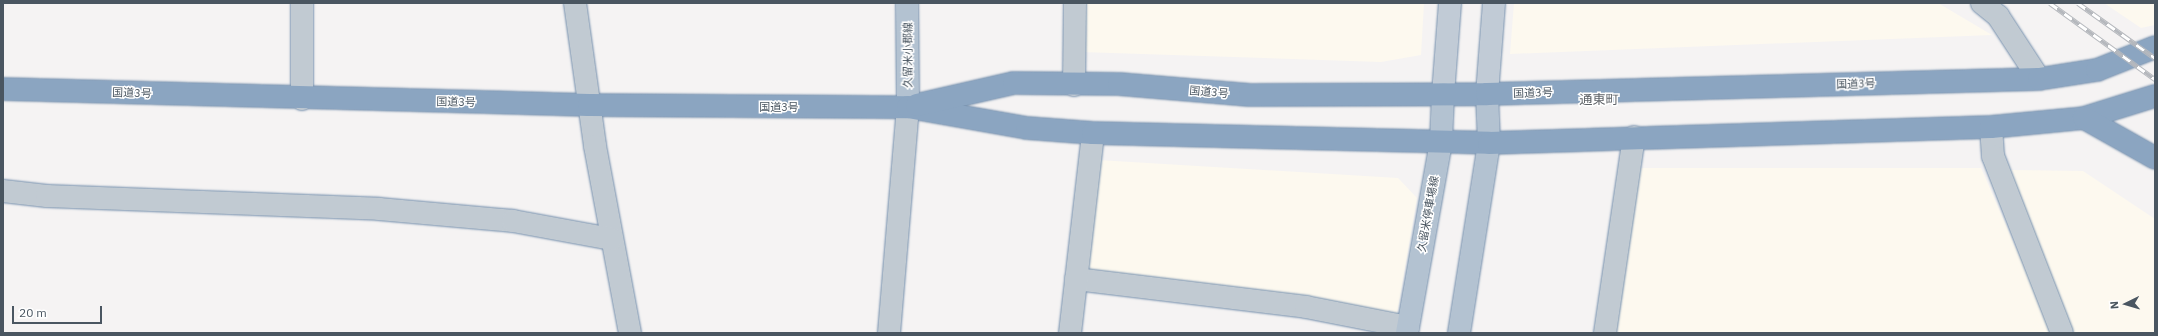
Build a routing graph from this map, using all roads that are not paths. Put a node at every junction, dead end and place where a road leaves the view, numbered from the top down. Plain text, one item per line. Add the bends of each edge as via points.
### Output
1 (302, 3) edge
2 (575, 3) edge
3 (907, 3) edge
4 (1075, 3) edge
5 (1450, 3) edge
6 (1494, 3) edge
7 (1982, 3) edge
8 (2155, 47) edge
9 (2039, 79) junction
10 (1074, 85) junction
11 (3, 89) edge
12 (1443, 94) junction
13 (1487, 94) junction
14 (2155, 96) edge
15 (302, 99) junction
16 (589, 105) junction
17 (908, 107) junction
18 (2084, 118) junction
19 (1991, 127) junction
20 (1093, 133) junction
21 (1634, 137) junction
22 (1441, 142) junction
23 (1489, 143) junction
24 (2155, 158) edge
25 (3, 191) edge
26 (611, 239) junction
27 (1076, 279) junction
28 (1407, 330) edge
29 (630, 333) edge
30 (889, 333) edge
31 (1070, 333) edge
32 (1459, 333) edge
33 (1605, 333) edge
34 (2062, 333) edge

1 - 15 street
2 - 16 street
3 - 17 main road, 久留米小郡線
4 - 10 street
5 - 12 street
6 - 13 street
7 - 9 street via 1998,16
8 - 9 highway, 国道3号 via 2097,70
9 - 13 highway, 国道3号
10 - 12 highway, 国道3号 via 1119,84 1250,95
10 - 17 highway, 国道3号 via 1014,83
11 - 15 highway, 国道3号
12 - 13 highway, 国道3号
12 - 22 main road, 久留米停車場線
13 - 23 main road
14 - 18 highway, 国道3号
15 - 16 highway, 国道3号
16 - 17 highway, 国道3号
16 - 26 street
17 - 20 highway, 国道3号 via 1027,128
17 - 30 street
18 - 19 highway, 国道3号
18 - 24 highway
19 - 21 highway, 国道3号
19 - 34 street via 1993,156
20 - 22 highway, 国道3号
20 - 27 street
21 - 23 highway, 国道3号
21 - 33 street
22 - 23 highway, 国道3号
22 - 28 main road, 久留米停車場線
23 - 32 main road
25 - 26 street via 46,196 379,209 513,221
26 - 29 street
27 - 28 street via 1306,307
27 - 31 street

